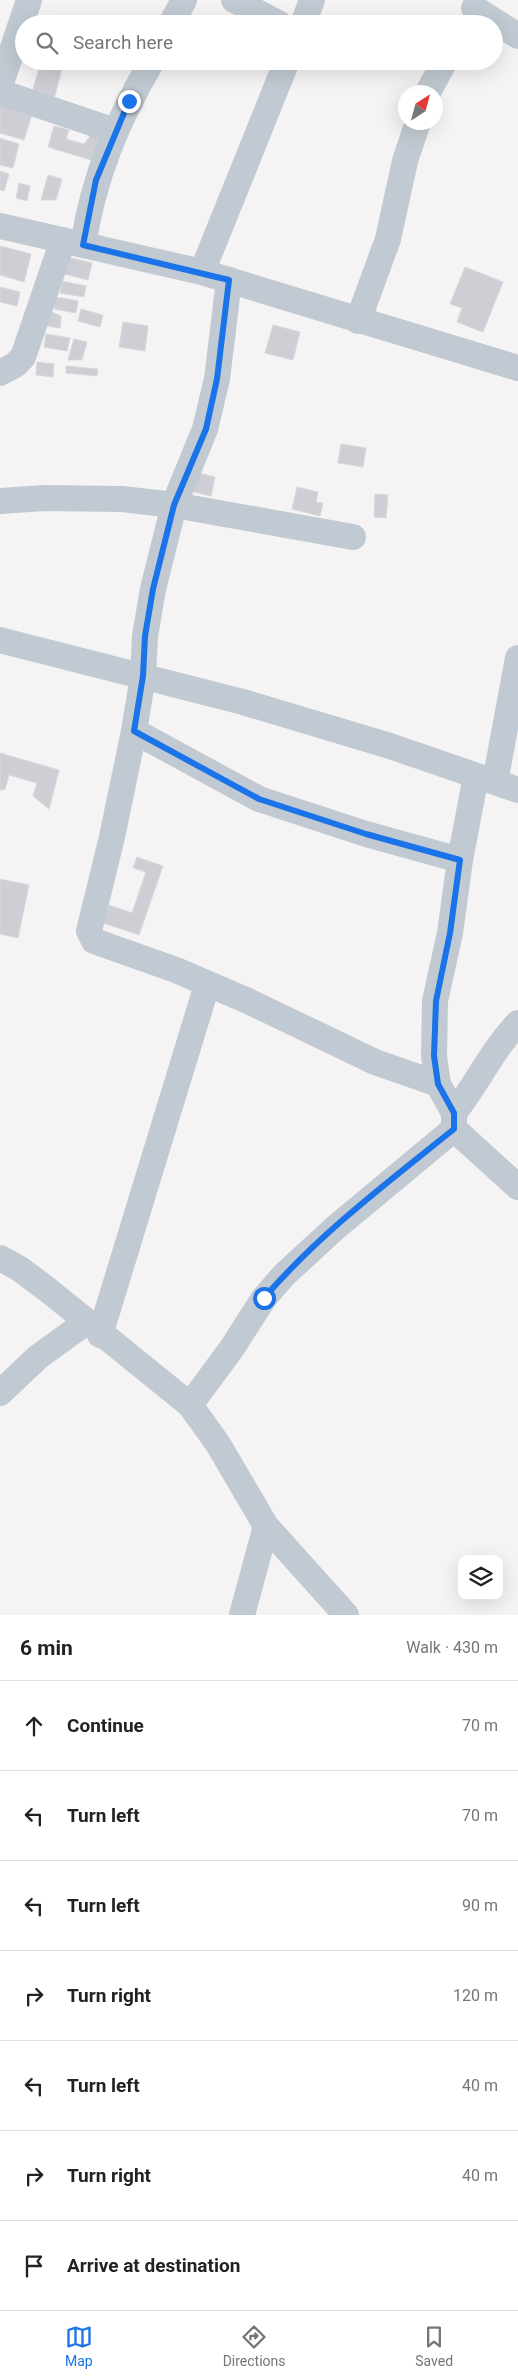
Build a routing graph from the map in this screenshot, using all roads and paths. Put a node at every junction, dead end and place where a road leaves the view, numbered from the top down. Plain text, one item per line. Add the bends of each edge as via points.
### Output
1 (29, 0) edge
2 (184, 0) edge
3 (234, 0) edge
4 (312, 0) edge
5 (20, 15) edge
6 (176, 15) edge
7 (263, 15) edge
8 (306, 15) edge
9 (15, 24) edge
10 (503, 28) edge
11 (518, 36) edge
12 (7, 38) edge
13 (147, 70) edge
14 (283, 70) edge
15 (440, 70) edge
16 (432, 85) edge
17 (0, 86) edge
18 (0, 92) edge
19 (415, 130) edge
20 (115, 131) junction
21 (0, 226) edge
22 (73, 242) junction
23 (202, 272) junction
24 (229, 280) junction
25 (358, 321) junction
26 (518, 368) edge
27 (0, 373) edge
28 (0, 501) edge
29 (174, 505) junction
30 (353, 537) dead end
31 (0, 643) edge
32 (518, 658) edge
33 (143, 676) junction
34 (134, 731) junction
35 (496, 783) edge
36 (460, 860) junction
37 (207, 985) junction
38 (518, 1023) edge
39 (438, 1084) junction
40 (454, 1121) junction
41 (518, 1186) edge
42 (0, 1258) edge
43 (93, 1329) junction
44 (0, 1393) edge
45 (190, 1405) junction
46 (266, 1526) junction
47 (242, 1615) edge
48 (346, 1615) edge

1 - 5 street
2 - 6 street
3 - 7 street
4 - 8 street
9 - 12 street
10 - 11 street
12 - 17 street
13 - 20 street
14 - 23 street
15 - 16 street
18 - 20 street
19 - 25 street via 388,239
20 - 22 street
21 - 22 street
22 - 23 street
22 - 27 street via 23,358
23 - 24 street
24 - 25 street
24 - 29 street via 217,379 206,429
25 - 26 street
28 - 29 street via 122,499
29 - 30 street
29 - 33 street via 153,589 145,636
31 - 33 street
32 - 35 street
33 - 34 street
33 - 35 street via 262,707
34 - 36 street via 259,799
34 - 37 street via 112,838 88,931 94,941 176,970
35 - 36 street
36 - 39 street via 436,1001 434,1056
37 - 39 street via 248,1001 375,1062
37 - 43 street
38 - 40 street via 500,1043
39 - 40 street
40 - 41 street
40 - 45 street via 284,1275 264,1298
42 - 43 street via 48,1290
43 - 44 street via 38,1357
43 - 45 street
45 - 46 street via 218,1444
46 - 47 street
46 - 48 street

